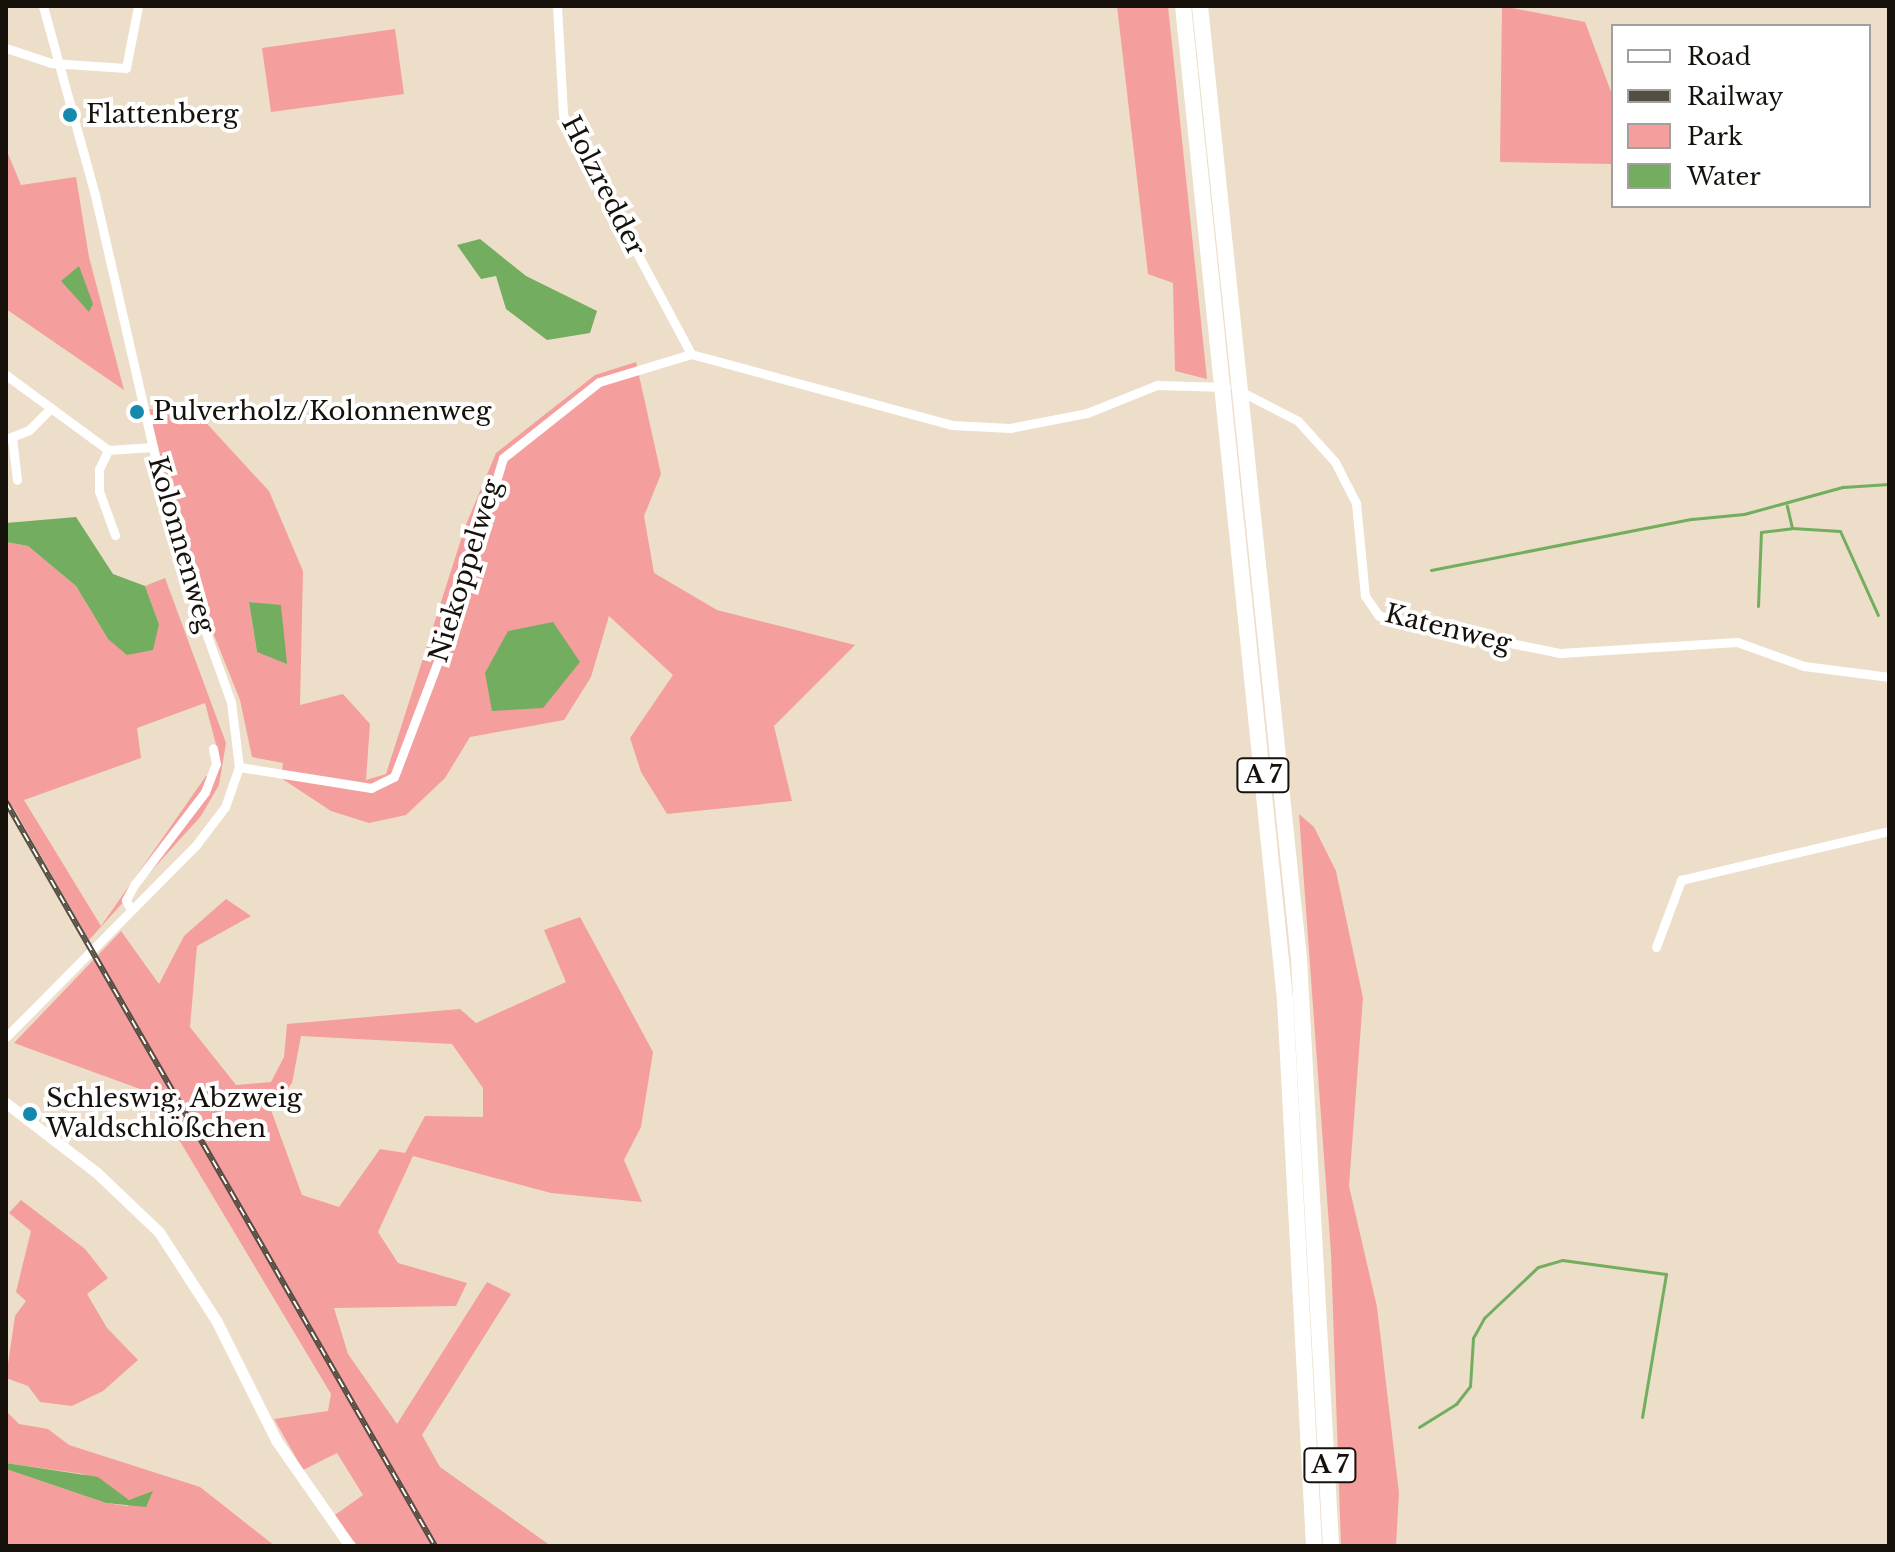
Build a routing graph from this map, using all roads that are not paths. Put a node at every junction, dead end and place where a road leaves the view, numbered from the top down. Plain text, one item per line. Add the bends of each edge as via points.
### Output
1 (43, 6) edge
2 (138, 6) edge
3 (557, 6) edge
4 (1183, 6) edge
5 (1200, 6) edge
6 (6, 48) edge
7 (61, 64) junction
8 (691, 354) junction
9 (6, 375) edge
10 (50, 409) junction
11 (9, 438) edge
12 (153, 447) junction
13 (108, 450) junction
14 (17, 480) dead end
15 (115, 535) dead end
16 (1889, 677) edge
17 (213, 748) dead end
18 (239, 767) junction
19 (1889, 831) edge
20 (131, 910) junction
21 (1656, 947) dead end
22 (6, 1037) edge
23 (6, 1103) edge
24 (350, 1546) edge
25 (1314, 1546) edge
26 (1331, 1546) edge

1 - 7 street, Kolonnenweg
2 - 7 street via 126,68
3 - 8 street, Holzredder via 563,115
4 - 25 highway, A 7 via 1285,1000
5 - 26 highway, A 7 via 1299,959
6 - 7 street
7 - 12 street, Kolonnenweg
8 - 16 street, Katenweg via 952,425 1010,428 1087,413 1157,385 1206,383 1269,403 1298,421 1345,479 1356,503 1365,596 1379,616 1573,654 1737,642 1804,666
8 - 18 street, Niekoppelweg via 599,382 503,458 455,616 394,777 371,788
9 - 10 street
10 - 11 street
10 - 13 street
11 - 14 street
12 - 13 street
12 - 18 street, Kolonnenweg via 188,592 231,702
13 - 15 street via 99,469 99,491
17 - 20 street via 212,778 134,885 126,900
18 - 20 street via 213,825
19 - 21 street via 1694,873 1674,889
20 - 22 street
23 - 24 street via 96,1172 159,1232 216,1320 291,1466

